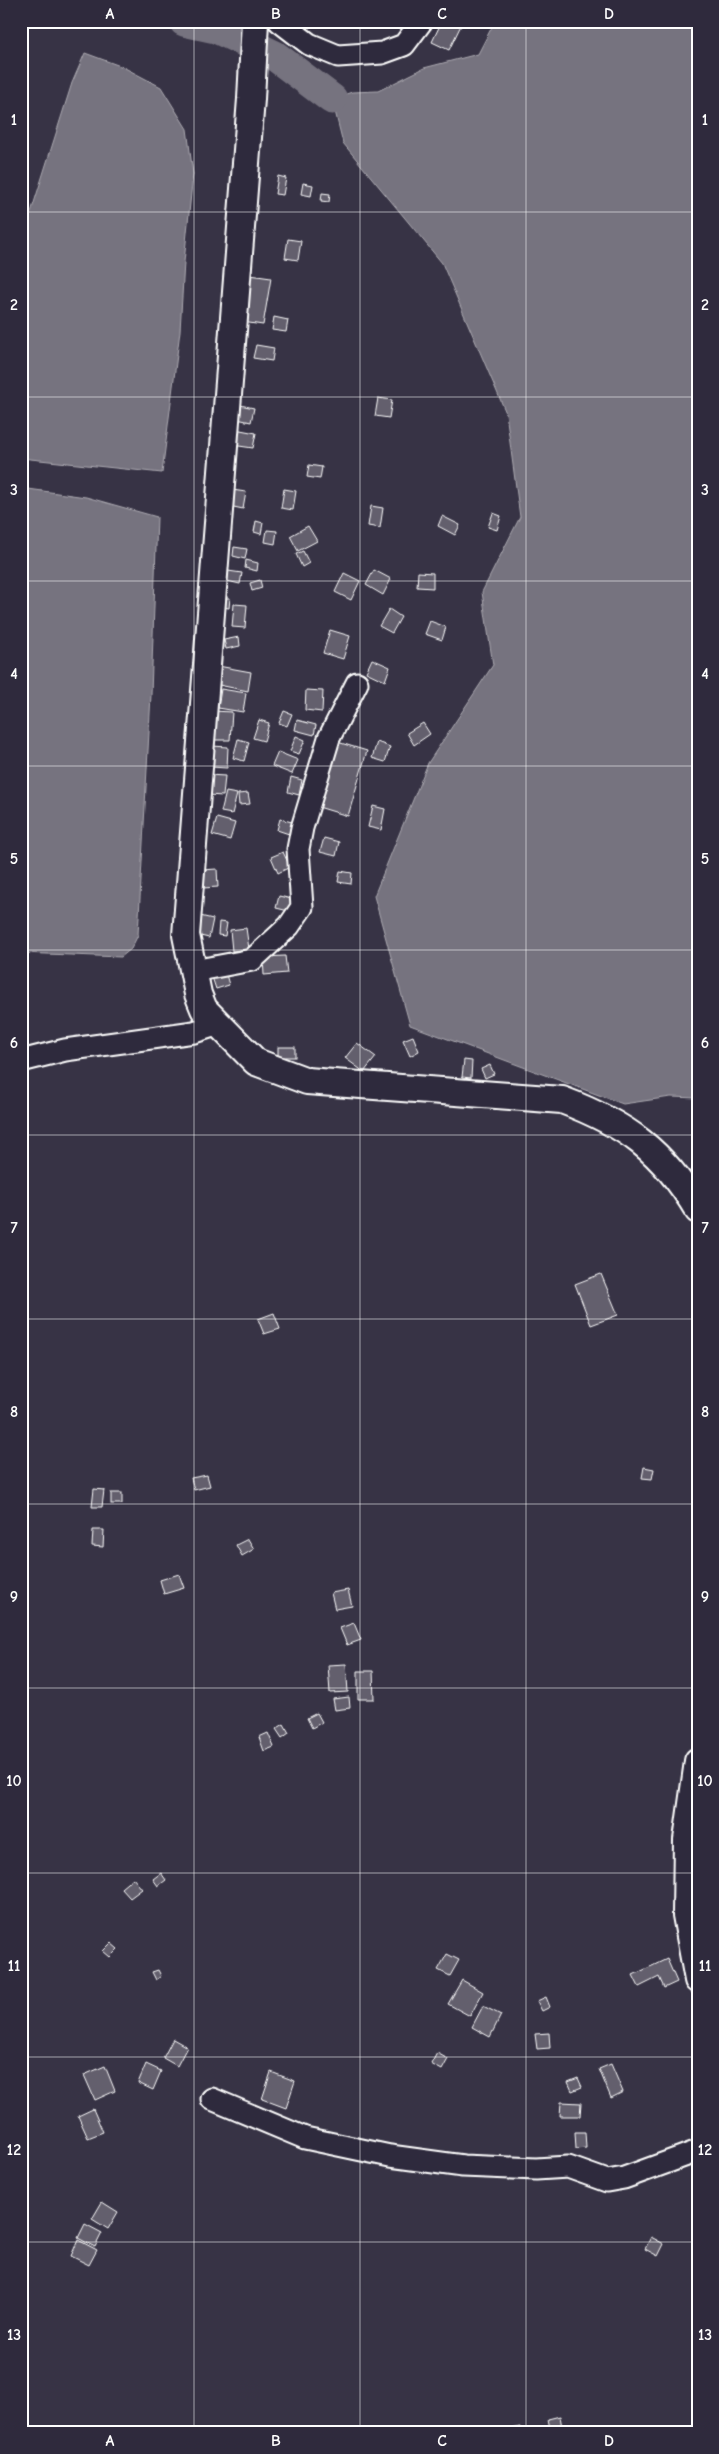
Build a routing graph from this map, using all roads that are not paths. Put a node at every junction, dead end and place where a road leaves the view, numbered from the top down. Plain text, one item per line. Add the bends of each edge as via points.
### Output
1 (255, 21) edge
2 (279, 21) edge
3 (422, 21) edge
4 (357, 683) dead end
5 (194, 971) junction
6 (219, 1024) junction
7 (21, 1061) edge
8 (698, 1210) edge
9 (698, 1761) edge
10 (698, 1980) edge
11 (212, 2099) dead end
12 (698, 2152) edge

1 - 5 main road via 186,935
2 - 3 street via 309,44 338,56 382,52 404,45
4 - 5 street via 329,738 302,828 298,849 302,907 289,926 252,960
5 - 6 main road via 204,1009
6 - 7 street via 194,1032 65,1050
6 - 8 main road via 256,1062 307,1081 562,1100 600,1114 650,1150 682,1183
9 - 10 main road via 687,1840 686,1914
11 - 12 street via 305,2138 390,2156 463,2166 568,2167 607,2181

